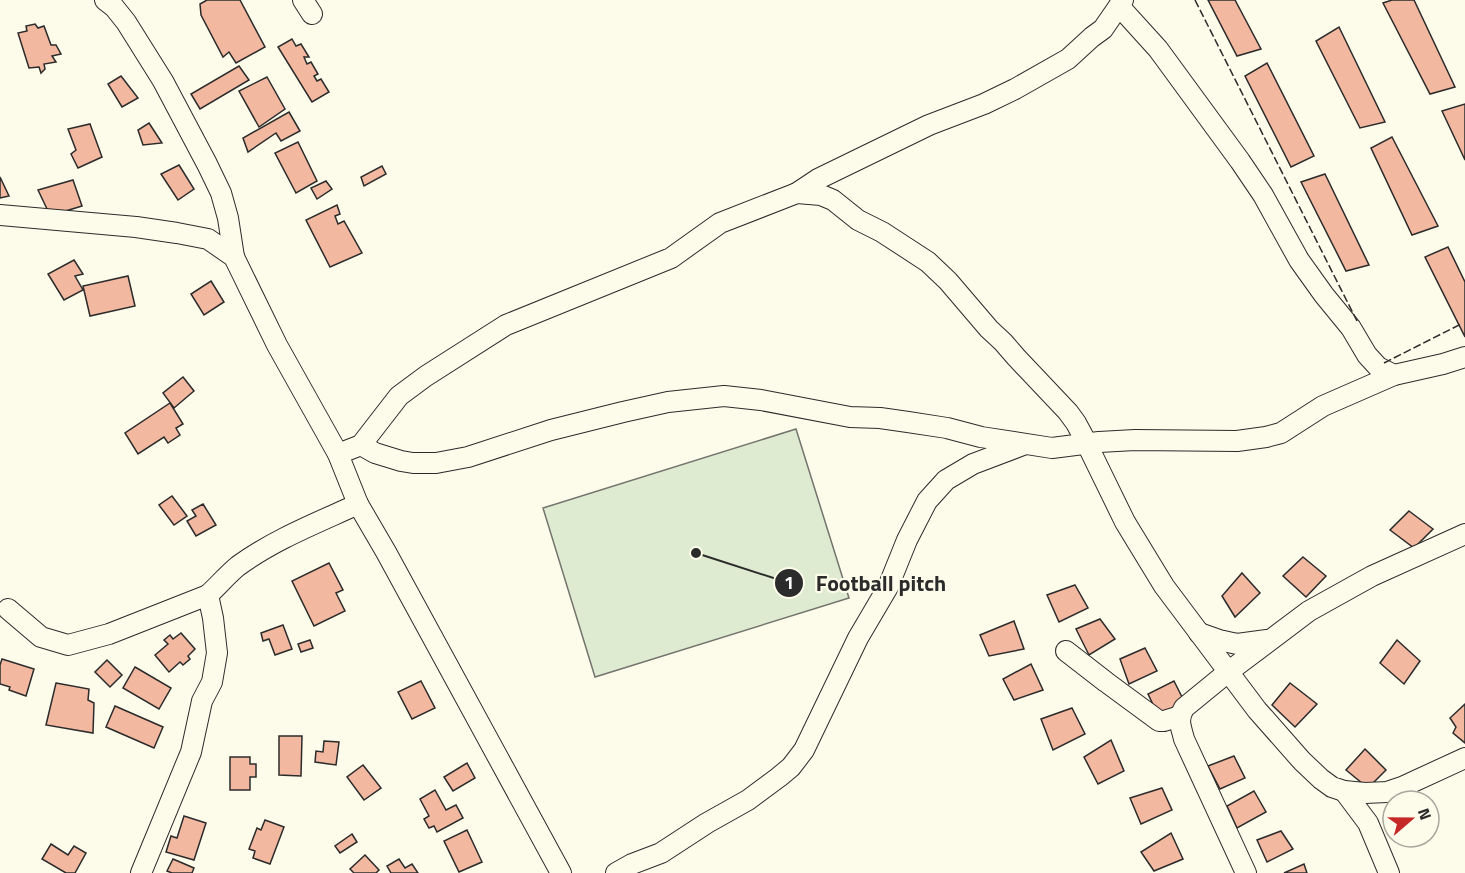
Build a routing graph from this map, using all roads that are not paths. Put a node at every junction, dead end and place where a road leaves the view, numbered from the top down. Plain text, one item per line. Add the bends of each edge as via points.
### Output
1 (105, 0) edge
2 (1121, 3) edge
3 (797, 193) junction
4 (0, 215) edge
5 (234, 257) junction
6 (1465, 357) edge
7 (1394, 375) junction
8 (1086, 444) junction
9 (361, 445) junction
10 (1026, 445) junction
11 (338, 454) junction
12 (358, 504) junction
13 (1465, 534) edge
14 (208, 595) junction
15 (8, 609) dead end
16 (1199, 633) junction
17 (1269, 640) junction
18 (1066, 651) dead end
19 (1228, 672) junction
20 (1180, 716) junction
21 (1465, 758) edge
22 (1396, 789) edge
23 (1344, 791) junction
24 (1381, 792) edge
25 (1381, 802) edge
26 (1368, 823) junction
27 (141, 873) edge
28 (561, 873) edge
29 (616, 873) edge
30 (1246, 873) edge
31 (1389, 873) edge

1 - 5 street via 126,21 207,164 226,210
2 - 3 street via 1104,29 1068,59 1005,94 928,125
2 - 7 street via 1235,153 1299,260 1367,355 1378,367
3 - 8 street via 833,200 858,220 928,262 1068,412
3 - 9 street via 720,224 671,258 506,325 399,396
4 - 5 street via 177,233 208,239
5 - 11 street via 277,345
6 - 7 street
7 - 8 street via 1323,406 1281,433 1266,437
8 - 10 street
8 - 16 street via 1125,522 1164,586
9 - 10 street via 401,461 436,463 623,412 724,396 947,428
9 - 11 street
10 - 29 street via 973,464 943,482 927,501 888,587 858,638 804,750 791,767 748,800 661,853
11 - 12 street
12 - 14 street via 261,551 235,568
12 - 28 street
13 - 17 street via 1372,576 1309,611
14 - 15 street via 109,634 68,645 41,637
14 - 27 street via 217,652 212,682 202,701 191,752
16 - 17 street via 1237,644
16 - 19 street
17 - 19 street
18 - 20 street via 1159,721
19 - 20 street via 1189,703
19 - 23 street via 1302,761 1326,783
20 - 30 street via 1184,739
21 - 22 street
23 - 24 street
23 - 26 street
25 - 26 street
26 - 31 street

